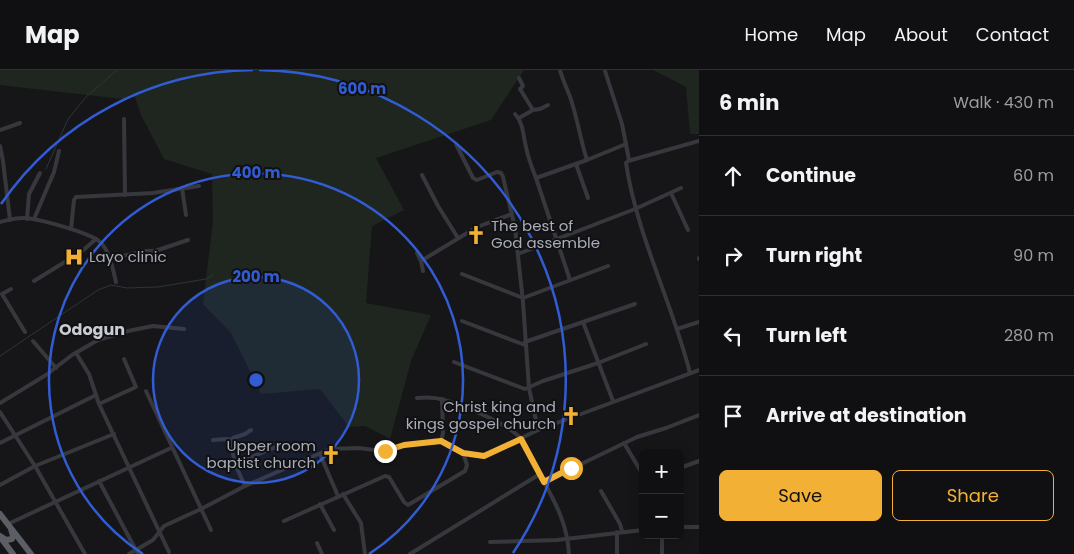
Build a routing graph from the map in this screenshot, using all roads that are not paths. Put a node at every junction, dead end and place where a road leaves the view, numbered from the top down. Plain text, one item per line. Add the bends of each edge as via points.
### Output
1 (560, 70) edge
2 (606, 71) edge
3 (519, 78) dead end
4 (548, 104) dead end
5 (533, 110) junction
6 (515, 114) dead end
7 (519, 118) junction
8 (124, 119) dead end
9 (20, 123) dead end
10 (0, 130) edge
11 (699, 141) edge
12 (456, 144) dead end
13 (626, 144) junction
14 (0, 146) edge
15 (59, 151) dead end
16 (587, 160) junction
17 (629, 160) junction
18 (576, 164) junction
19 (40, 173) dead end
20 (422, 175) dead end
21 (536, 178) junction
22 (5, 180) junction
23 (0, 181) edge
24 (199, 186) dead end
25 (182, 188) junction
26 (681, 188) dead end
27 (671, 193) junction
28 (126, 195) junction
29 (588, 198) dead end
30 (635, 210) junction
31 (512, 214) junction
32 (186, 216) dead end
33 (27, 218) junction
34 (34, 219) junction
35 (10, 220) junction
36 (0, 222) edge
37 (70, 229) junction
38 (688, 230) dead end
39 (458, 238) junction
40 (96, 239) junction
41 (188, 240) dead end
42 (556, 240) junction
43 (417, 253) dead end
44 (518, 254) junction
45 (109, 259) junction
46 (421, 261) junction
47 (608, 266) dead end
48 (423, 271) dead end
49 (462, 274) dead end
50 (34, 280) dead end
51 (570, 280) junction
52 (116, 282) dead end
53 (11, 289) dead end
54 (1, 295) edge
55 (523, 298) junction
56 (634, 304) dead end
57 (462, 321) dead end
58 (583, 322) junction
59 (699, 322) edge
60 (184, 329) dead end
61 (677, 329) junction
62 (25, 332) dead end
63 (32, 341) dead end
64 (525, 343) junction
65 (646, 344) dead end
66 (76, 353) junction
67 (124, 359) dead end
68 (454, 362) dead end
69 (598, 363) junction
70 (56, 368) junction
71 (699, 370) edge
72 (690, 373) junction
73 (529, 388) junction
74 (146, 391) dead end
75 (96, 395) junction
76 (417, 398) dead end
77 (442, 399) junction
78 (613, 401) junction
79 (0, 403) edge
80 (99, 404) junction
81 (0, 412) edge
82 (699, 415) edge
83 (251, 430) dead end
84 (538, 430) junction
85 (16, 434) junction
86 (114, 434) junction
87 (521, 439) junction
88 (213, 440) dead end
89 (231, 440) junction
90 (441, 441) junction
91 (0, 443) edge
92 (624, 443) junction
93 (278, 446) dead end
94 (171, 448) junction
95 (463, 453) junction
96 (320, 454) junction
97 (699, 461) edge
98 (235, 464) junction
99 (35, 466) junction
100 (684, 467) edge
101 (129, 468) junction
102 (639, 468) edge
103 (540, 474) junction
104 (99, 481) junction
105 (544, 482) junction
106 (0, 486) edge
107 (245, 486) junction
108 (601, 491) dead end
109 (340, 495) junction
110 (54, 501) junction
111 (320, 504) junction
112 (201, 509) junction
113 (0, 514) edge
114 (284, 521) dead end
115 (8, 524) junction
116 (699, 526) edge
117 (684, 527) edge
118 (211, 530) dead end
119 (334, 530) dead end
120 (639, 530) edge
121 (159, 532) junction
122 (619, 532) junction
123 (0, 537) edge
124 (568, 539) junction
125 (662, 539) edge
126 (490, 542) dead end
127 (317, 543) dead end
128 (136, 552) edge
129 (169, 552) dead end
130 (13, 554) edge
131 (31, 554) edge
132 (85, 554) edge
133 (129, 554) edge
134 (322, 554) edge
135 (365, 554) edge
136 (410, 554) edge
137 (569, 554) edge
138 (617, 554) edge
139 (662, 554) edge

1 - 16 street
2 - 13 street
3 - 5 street via 523,86 520,89
4 - 5 street
5 - 7 street
6 - 7 street
7 - 21 street
8 - 28 street
9 - 10 street
11 - 17 street
12 - 31 street via 474,180 501,173
13 - 16 street
13 - 17 street
14 - 22 street
15 - 34 street via 54,172
16 - 18 street
17 - 30 street via 626,163
18 - 21 street
18 - 29 street
19 - 33 street via 30,194
20 - 39 street
21 - 42 street
22 - 23 street
22 - 35 street
24 - 25 street
25 - 28 street
25 - 32 street
26 - 27 street
27 - 30 street
27 - 38 street
28 - 37 street via 76,197
30 - 42 street
30 - 61 street
31 - 39 street
31 - 44 street
33 - 34 street
33 - 35 street
34 - 37 street
35 - 36 street
37 - 40 street
39 - 46 street
40 - 45 street
40 - 50 street via 81,252
41 - 45 street via 155,251
42 - 44 street
42 - 51 street
43 - 46 street
44 - 55 street
45 - 52 street
46 - 48 street
47 - 51 street
49 - 55 street
51 - 55 street
53 - 54 street
54 - 62 street
55 - 64 street
56 - 58 street
57 - 64 street
58 - 64 street
58 - 69 street
59 - 61 street
60 - 66 street via 138,328 98,340
61 - 72 street
63 - 70 street
64 - 73 street
65 - 69 street
66 - 70 street
66 - 75 street via 89,374
67 - 80 street via 136,388
68 - 73 street via 520,388
69 - 73 street
69 - 78 street
70 - 79 street
71 - 72 street
72 - 78 street
73 - 84 street
74 - 94 street
75 - 80 street
75 - 85 street
76 - 77 street
77 - 87 street via 490,418
77 - 90 street
78 - 84 street
80 - 86 street
81 - 85 street
82 - 92 street
83 - 89 street
84 - 87 street
85 - 91 street
85 - 99 street
86 - 99 street
86 - 101 street
87 - 95 street via 484,456
87 - 103 street
88 - 89 street
89 - 98 street
90 - 95 street
90 - 96 street via 404,445 382,452 336,448
92 - 102 street
92 - 105 street
93 - 98 street
94 - 101 street
94 - 112 street
95 - 109 street via 467,465 465,471 408,505 387,476
96 - 107 street
96 - 109 street
97 - 100 street
98 - 107 street
99 - 106 street
99 - 110 street
101 - 104 street
101 - 121 street
103 - 105 street
103 - 136 street
104 - 110 street
104 - 128 street
105 - 124 street via 559,509
107 - 112 street
108 - 122 street via 620,524
109 - 111 street
109 - 135 street via 361,523
110 - 115 street
110 - 132 street
111 - 114 street
111 - 119 street
112 - 118 street
112 - 121 street via 164,526
113 - 115 highway
115 - 123 highway via 13,533 12,539
115 - 131 highway
116 - 117 street
120 - 122 street
121 - 128 street
121 - 129 street
122 - 124 street
122 - 138 street
123 - 130 highway
124 - 126 street
124 - 137 street
125 - 139 street
127 - 134 street
128 - 133 street

